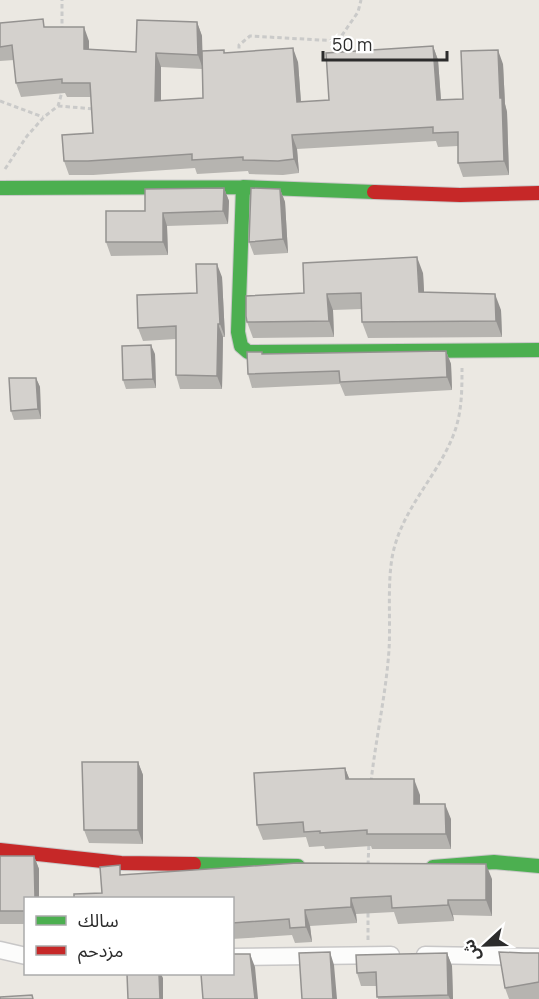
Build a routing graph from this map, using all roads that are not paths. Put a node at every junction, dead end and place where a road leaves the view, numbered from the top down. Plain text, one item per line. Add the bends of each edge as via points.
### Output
1 (243, 187) junction
2 (0, 188) edge
3 (539, 193) edge
4 (539, 350) edge
5 (0, 850) edge
6 (310, 866) edge
7 (539, 866) edge
8 (419, 867) edge
9 (0, 950) edge
10 (24, 956) edge
11 (234, 957) edge
12 (539, 957) edge

1 - 2 street
1 - 3 street via 460,195
1 - 4 street via 238,332 242,349
5 - 6 street via 121,863
7 - 8 street via 494,862
9 - 10 street
11 - 12 street

